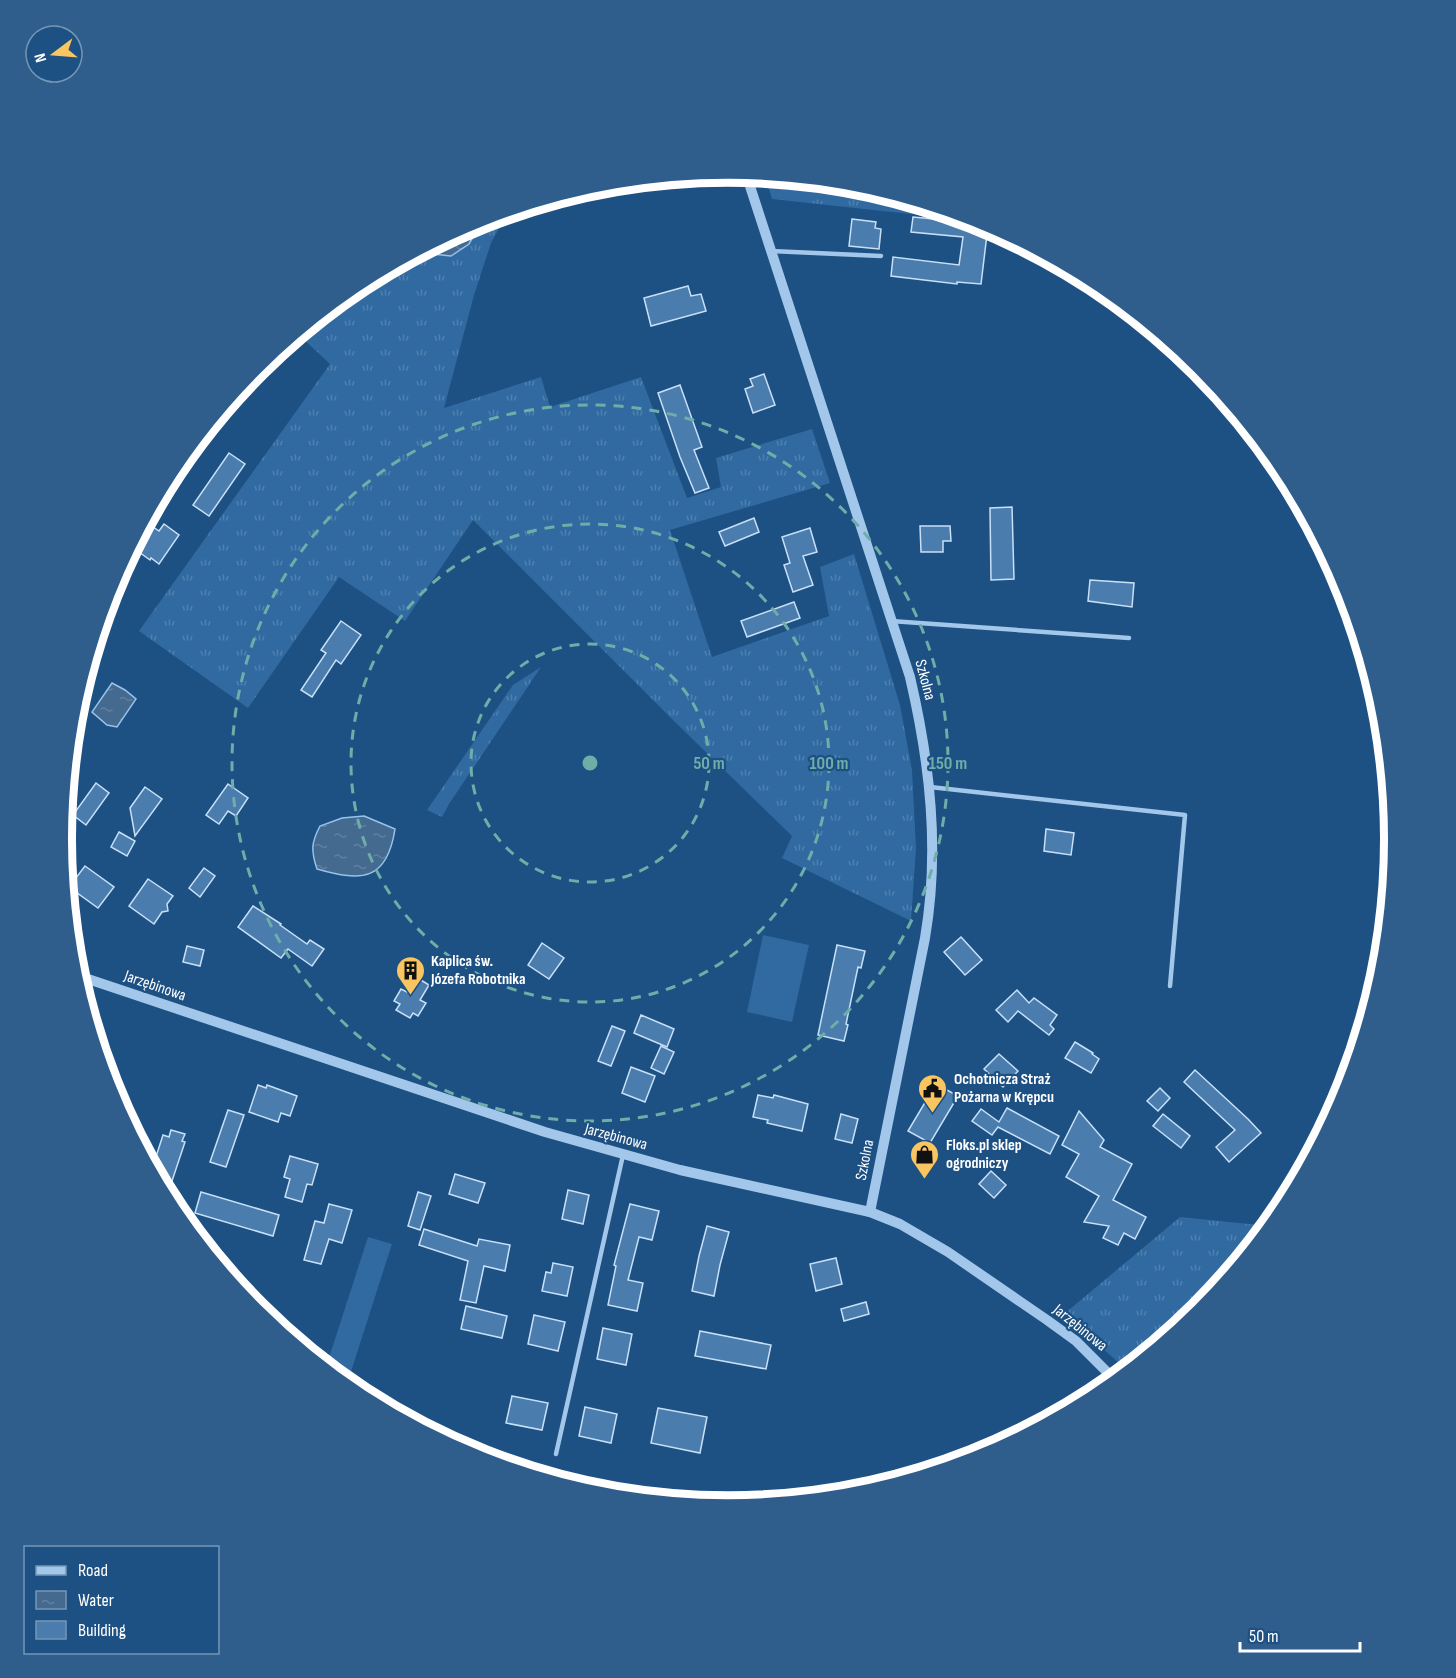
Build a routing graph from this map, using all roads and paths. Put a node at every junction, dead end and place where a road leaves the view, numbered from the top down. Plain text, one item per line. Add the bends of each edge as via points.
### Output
1 (749, 183) edge
2 (771, 251) junction
3 (881, 256) dead end
4 (891, 621) junction
5 (1129, 638) dead end
6 (930, 787) junction
7 (88, 979) edge
8 (1170, 986) dead end
9 (623, 1155) junction
10 (870, 1212) junction
11 (1108, 1373) edge
12 (556, 1454) dead end

1 - 2 street, Szkolna
2 - 3 lane
2 - 4 street, Szkolna
4 - 5 lane
4 - 6 street, Szkolna via 910,677
6 - 8 lane via 1185,815
6 - 10 street, Szkolna via 933,854 925,934
7 - 9 street, Jarzębinowa
9 - 10 street, Jarzębinowa
9 - 12 lane
10 - 11 street, Jarzębinowa via 900,1224 948,1252 1076,1341

